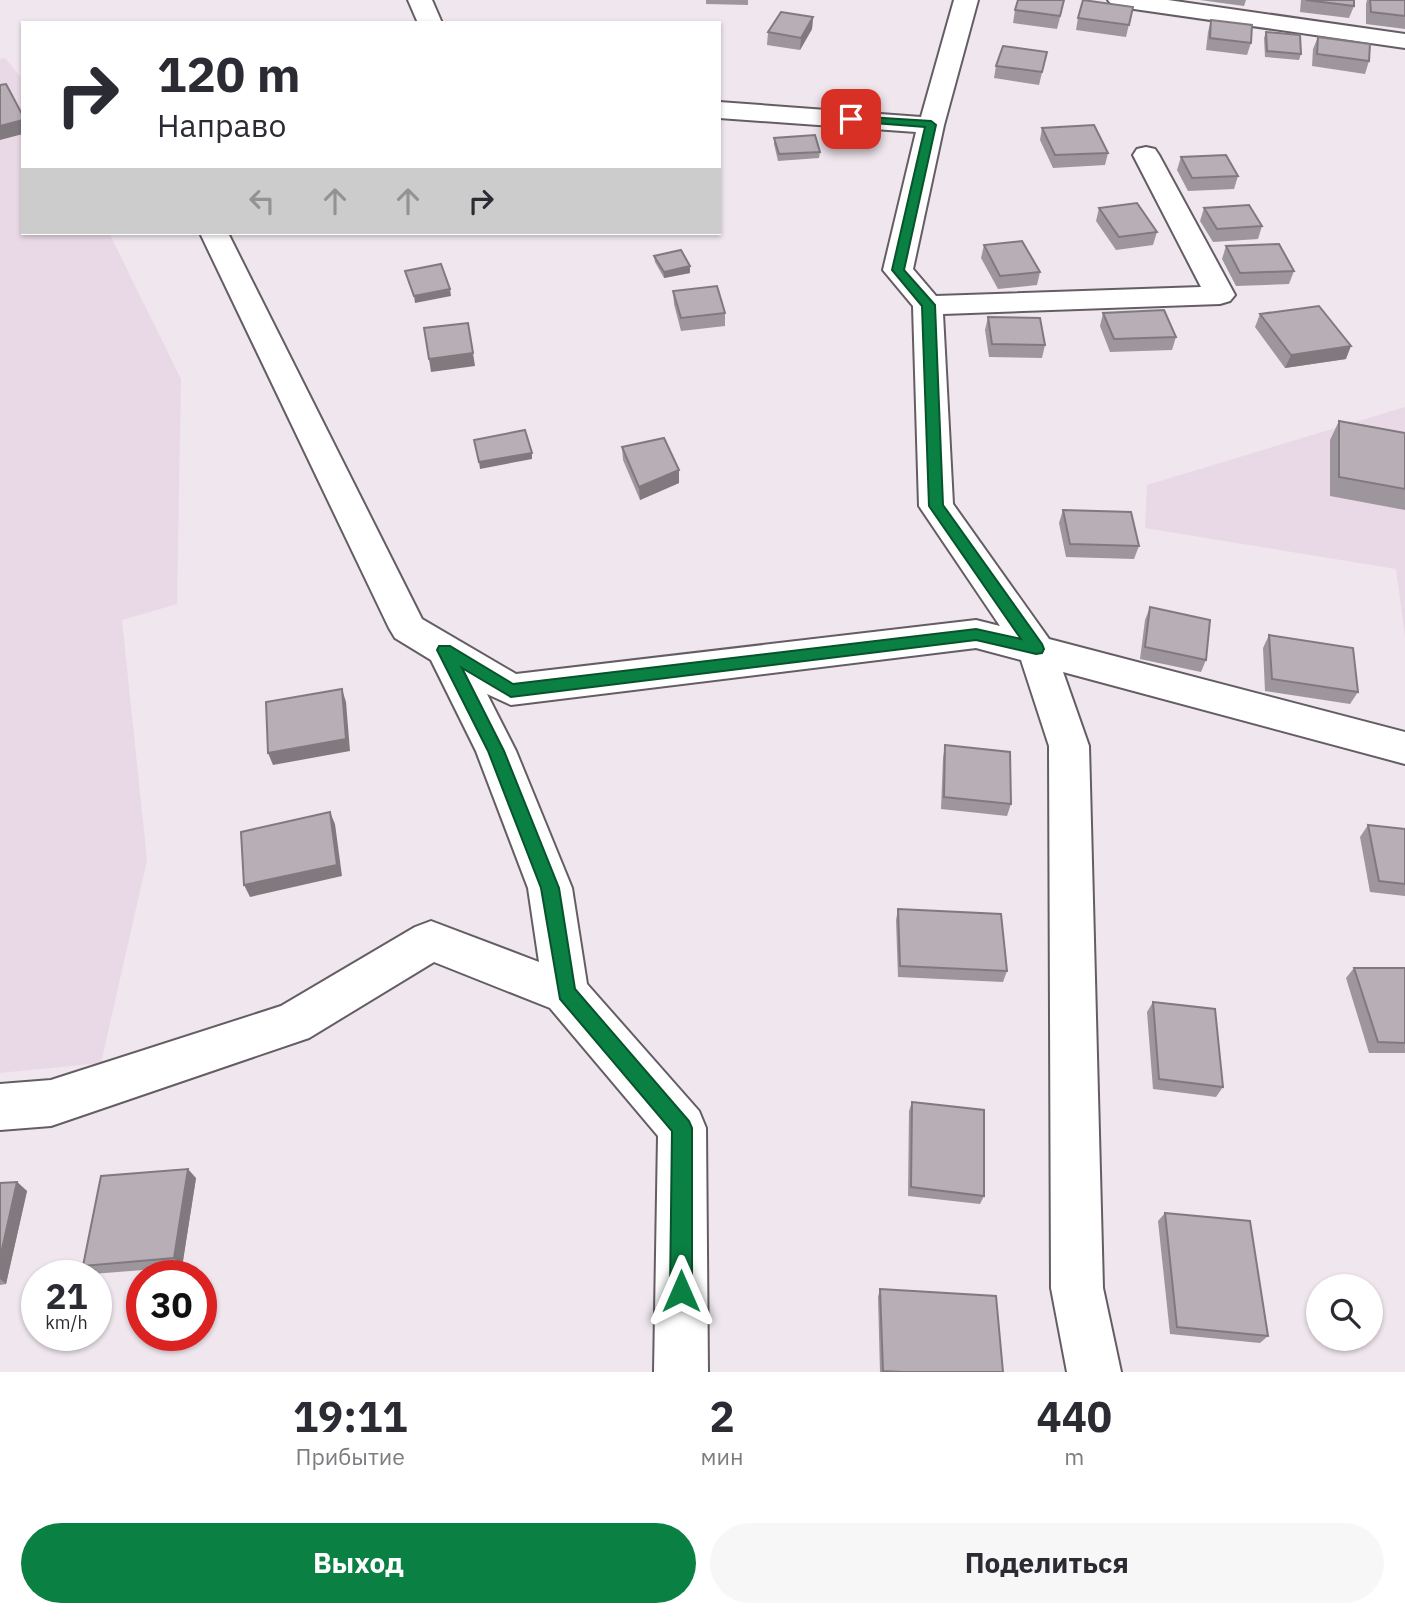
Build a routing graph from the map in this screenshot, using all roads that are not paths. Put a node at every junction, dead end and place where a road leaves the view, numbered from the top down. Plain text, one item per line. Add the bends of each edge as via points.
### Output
1 (420, 0) edge
2 (966, 0) edge
3 (1120, 0) edge
4 (429, 21) edge
5 (1405, 41) edge
6 (721, 110) edge
7 (931, 125) junction
8 (1146, 155) dead end
9 (215, 235) edge
10 (928, 305) junction
11 (1036, 649) junction
12 (445, 650) junction
13 (1405, 748) edge
14 (566, 993) junction
15 (0, 1107) edge
16 (681, 1372) edge
17 (1094, 1372) edge

1 - 4 street
2 - 7 street
3 - 5 street
6 - 7 street
7 - 10 street via 898,270
8 - 10 street via 1220,295
9 - 12 street via 408,628
10 - 11 street via 936,506
11 - 12 street via 976,635 511,690
11 - 13 street
11 - 17 street via 1069,746 1077,1287
12 - 14 street via 496,751 550,888
14 - 15 street via 431,941 293,1023 51,1103
14 - 16 street via 682,1128

